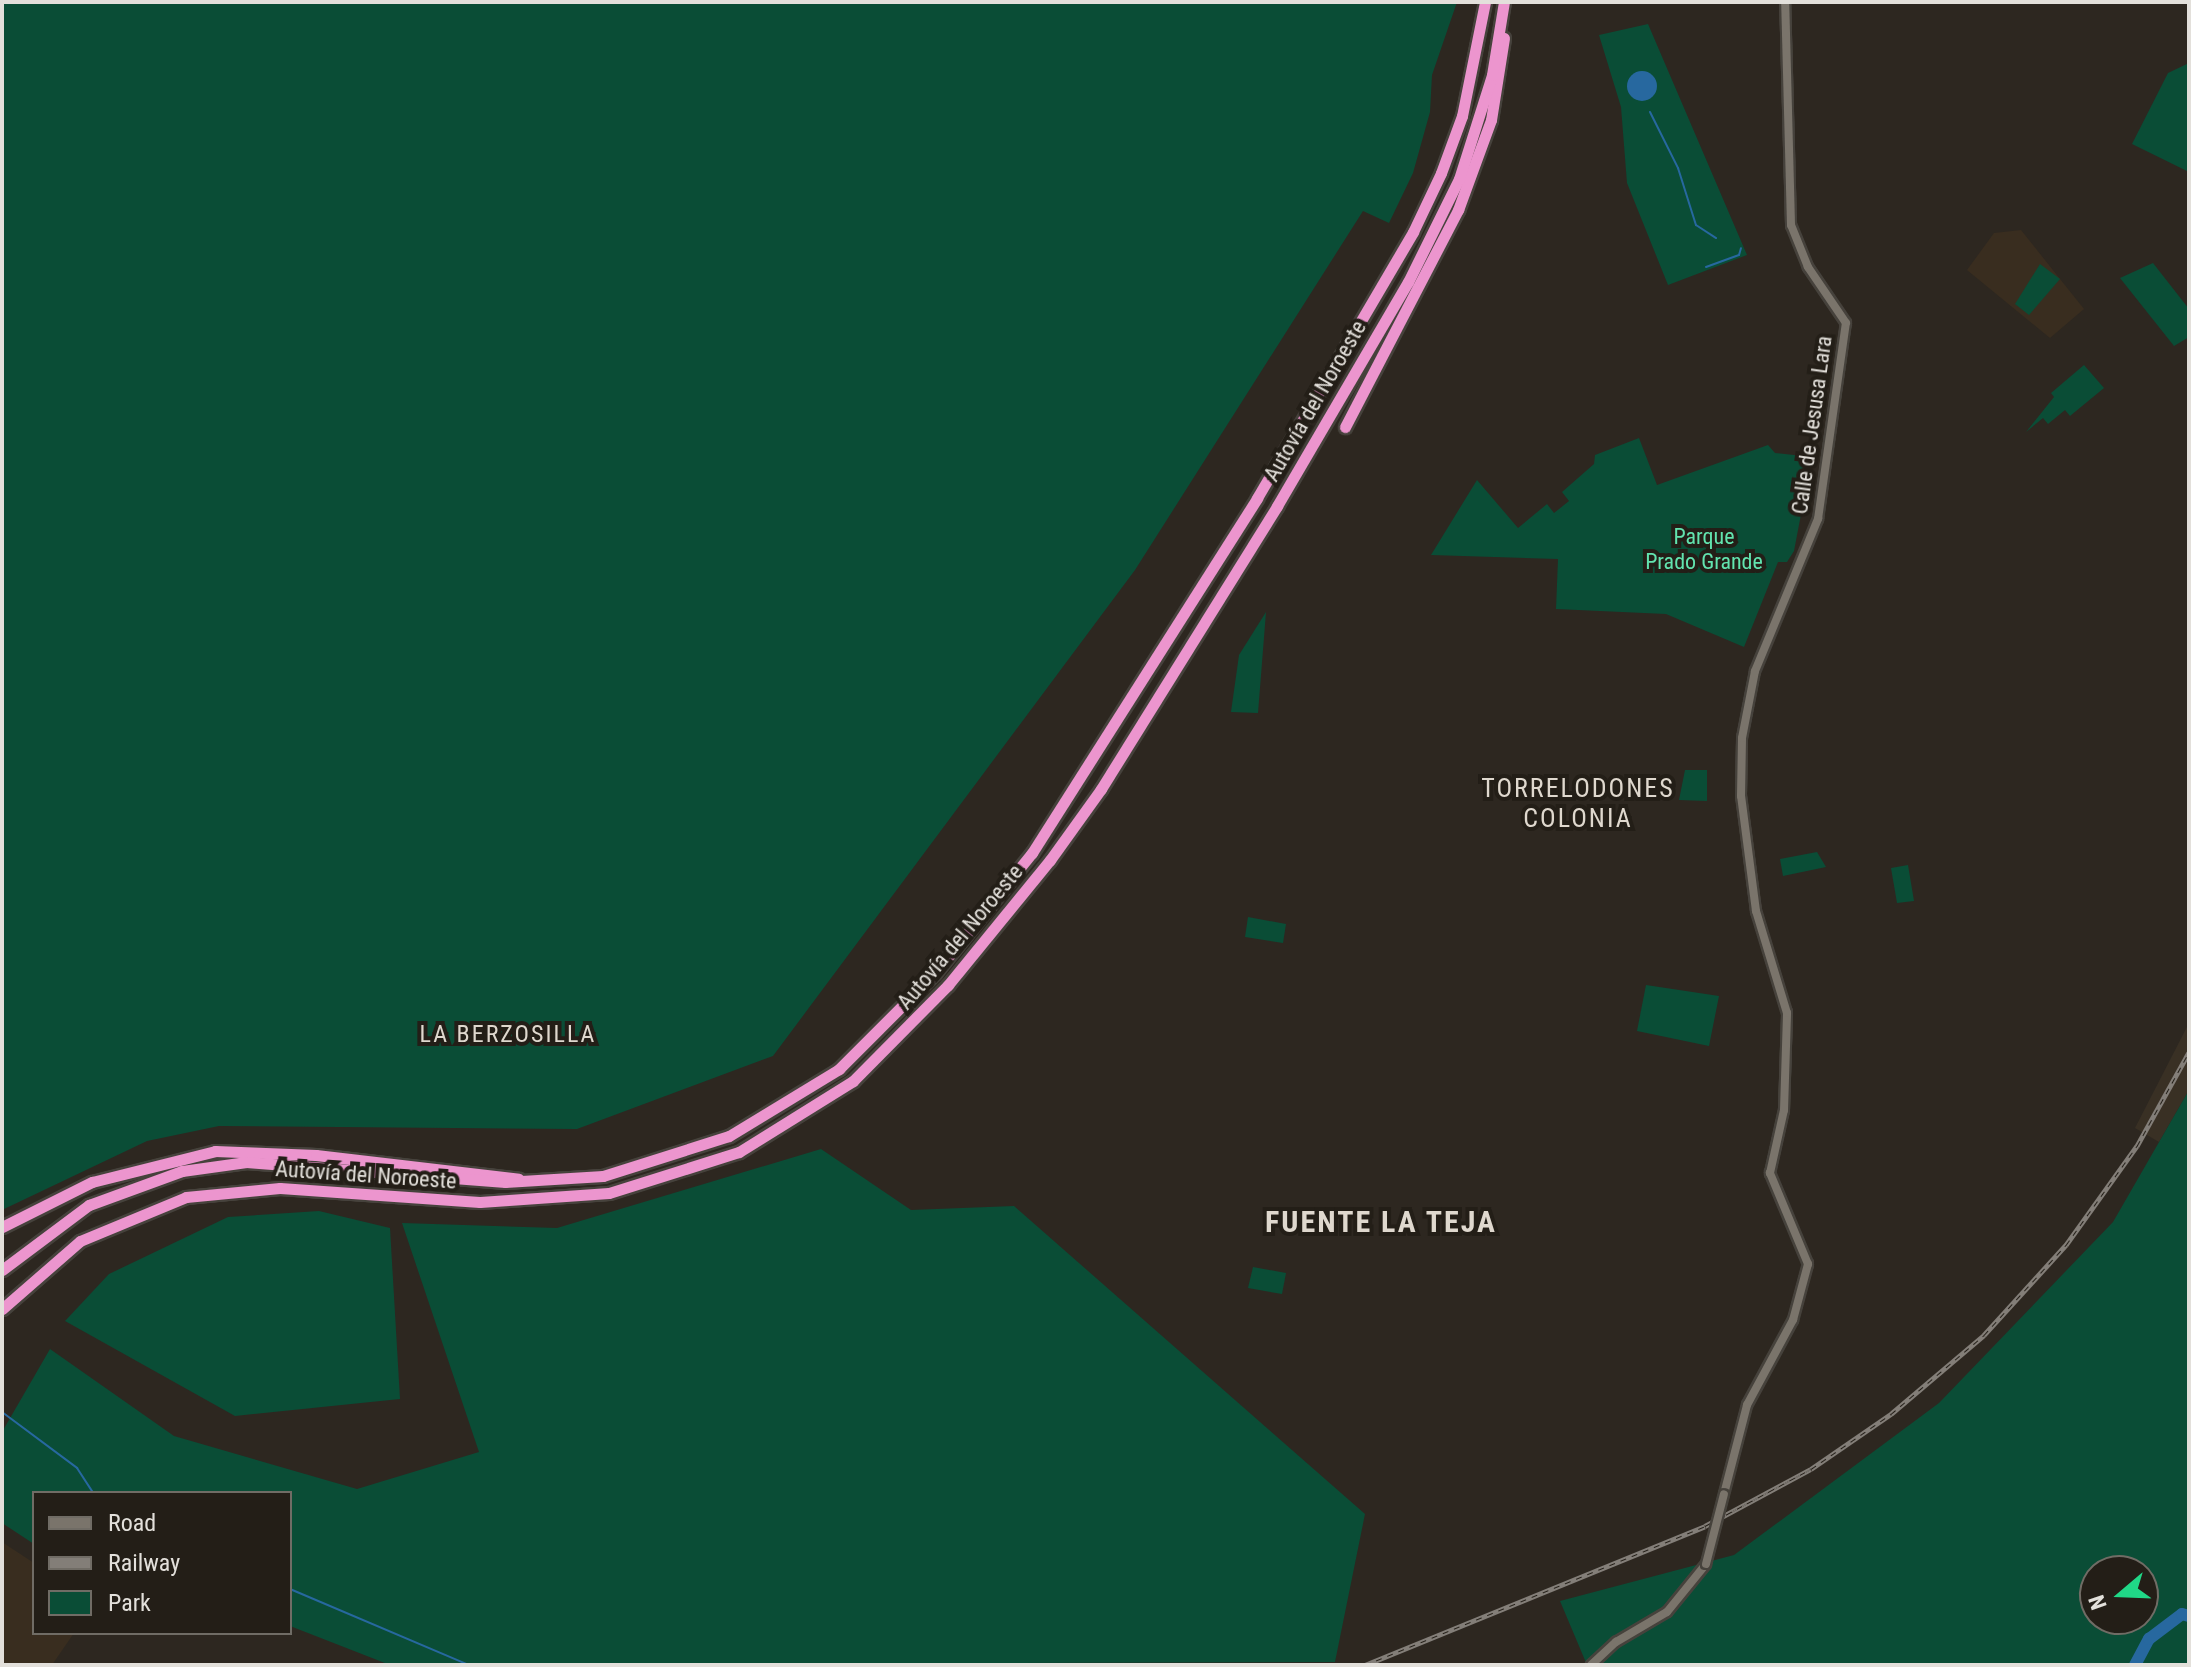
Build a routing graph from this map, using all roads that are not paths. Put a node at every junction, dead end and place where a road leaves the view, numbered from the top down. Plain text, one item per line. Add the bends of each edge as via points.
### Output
1 (1485, 2) edge
2 (1504, 2) edge
3 (1785, 2) edge
4 (1345, 427) dead end
5 (531, 1182) junction
6 (2, 1227) edge
7 (2, 1270) edge
8 (2, 1309) edge
9 (1591, 1665) edge

1 - 5 highway, Autovía del Noroeste via 1462,116 1413,232 1080,782 978,920 885,1029 783,1107 667,1160 603,1176
2 - 4 highway via 1504,60 1475,167 1419,290
2 - 8 highway, Autovía del Noroeste via 1492,75 1459,179 1408,282 1284,493 1067,836 948,985 864,1072 795,1123 739,1152 609,1193 480,1202 280,1188 186,1197 80,1241
3 - 9 main road, Calle de Jesusa Lara, bridge via 1796,244 1846,323 1818,519 1755,671 1742,738 1751,885 1787,1013 1784,1110 1772,1182 1808,1264 1793,1320 1747,1405 1706,1564 1667,1612 1616,1642
5 - 6 highway via 316,1155 215,1151 102,1178
5 - 7 highway, Autovía del Noroeste via 312,1164 246,1162 182,1171 89,1205

